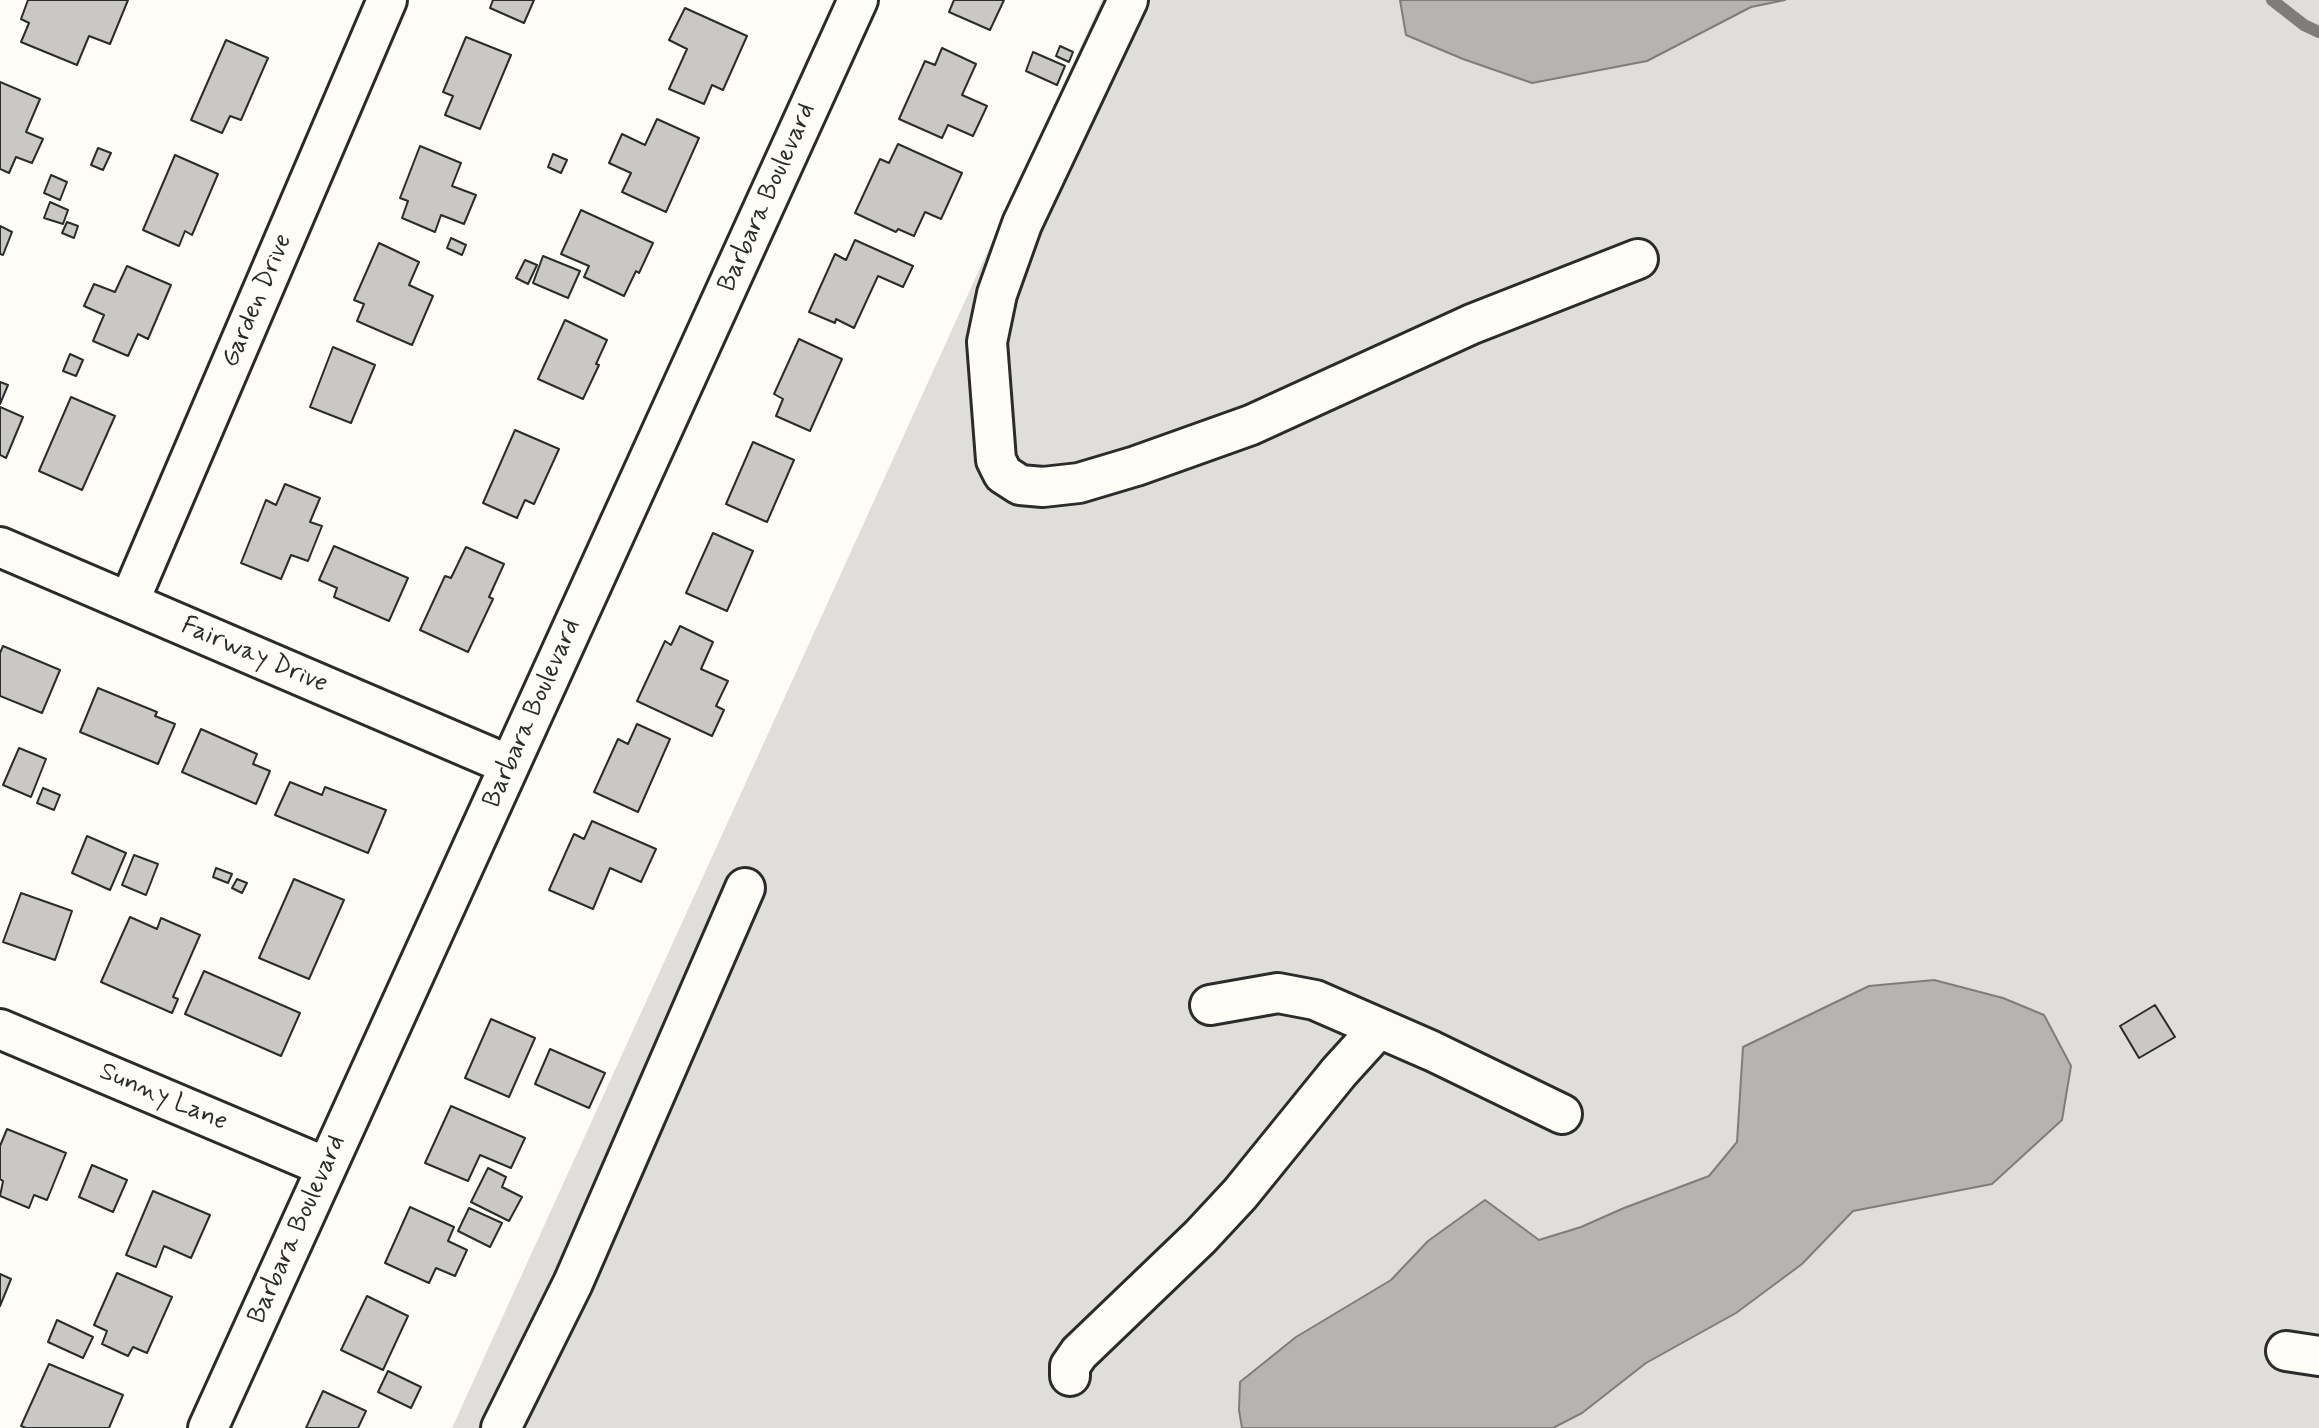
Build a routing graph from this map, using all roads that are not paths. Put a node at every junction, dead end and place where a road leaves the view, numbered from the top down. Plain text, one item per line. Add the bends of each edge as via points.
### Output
1 (387, 0) edge
2 (858, 0) edge
3 (1128, 0) edge
4 (1638, 259) dead end
5 (0, 547) edge
6 (129, 602) junction
7 (509, 765) junction
8 (745, 888) dead end
9 (1210, 1006) dead end
10 (1379, 1028) junction
11 (0, 1029) edge
12 (1562, 1114) dead end
13 (326, 1167) junction
14 (1070, 1376) dead end
15 (208, 1428) edge
16 (501, 1428) edge

1 - 6 street, Garden Drive
2 - 7 street, Barbara Boulevard
3 - 4 street via 1022,223 997,294 987,342 996,460 1003,474 1020,485 1079,483 1251,425 1472,324
5 - 6 street, Fairway Drive
6 - 7 street, Fairway Drive
7 - 13 street, Barbara Boulevard
8 - 16 street via 573,1283
9 - 10 street via 1278,993 1315,1000
10 - 12 street
10 - 14 street via 1232,1203 1079,1353 1070,1366
11 - 13 street, Sunny Lane
13 - 15 street, Barbara Boulevard

